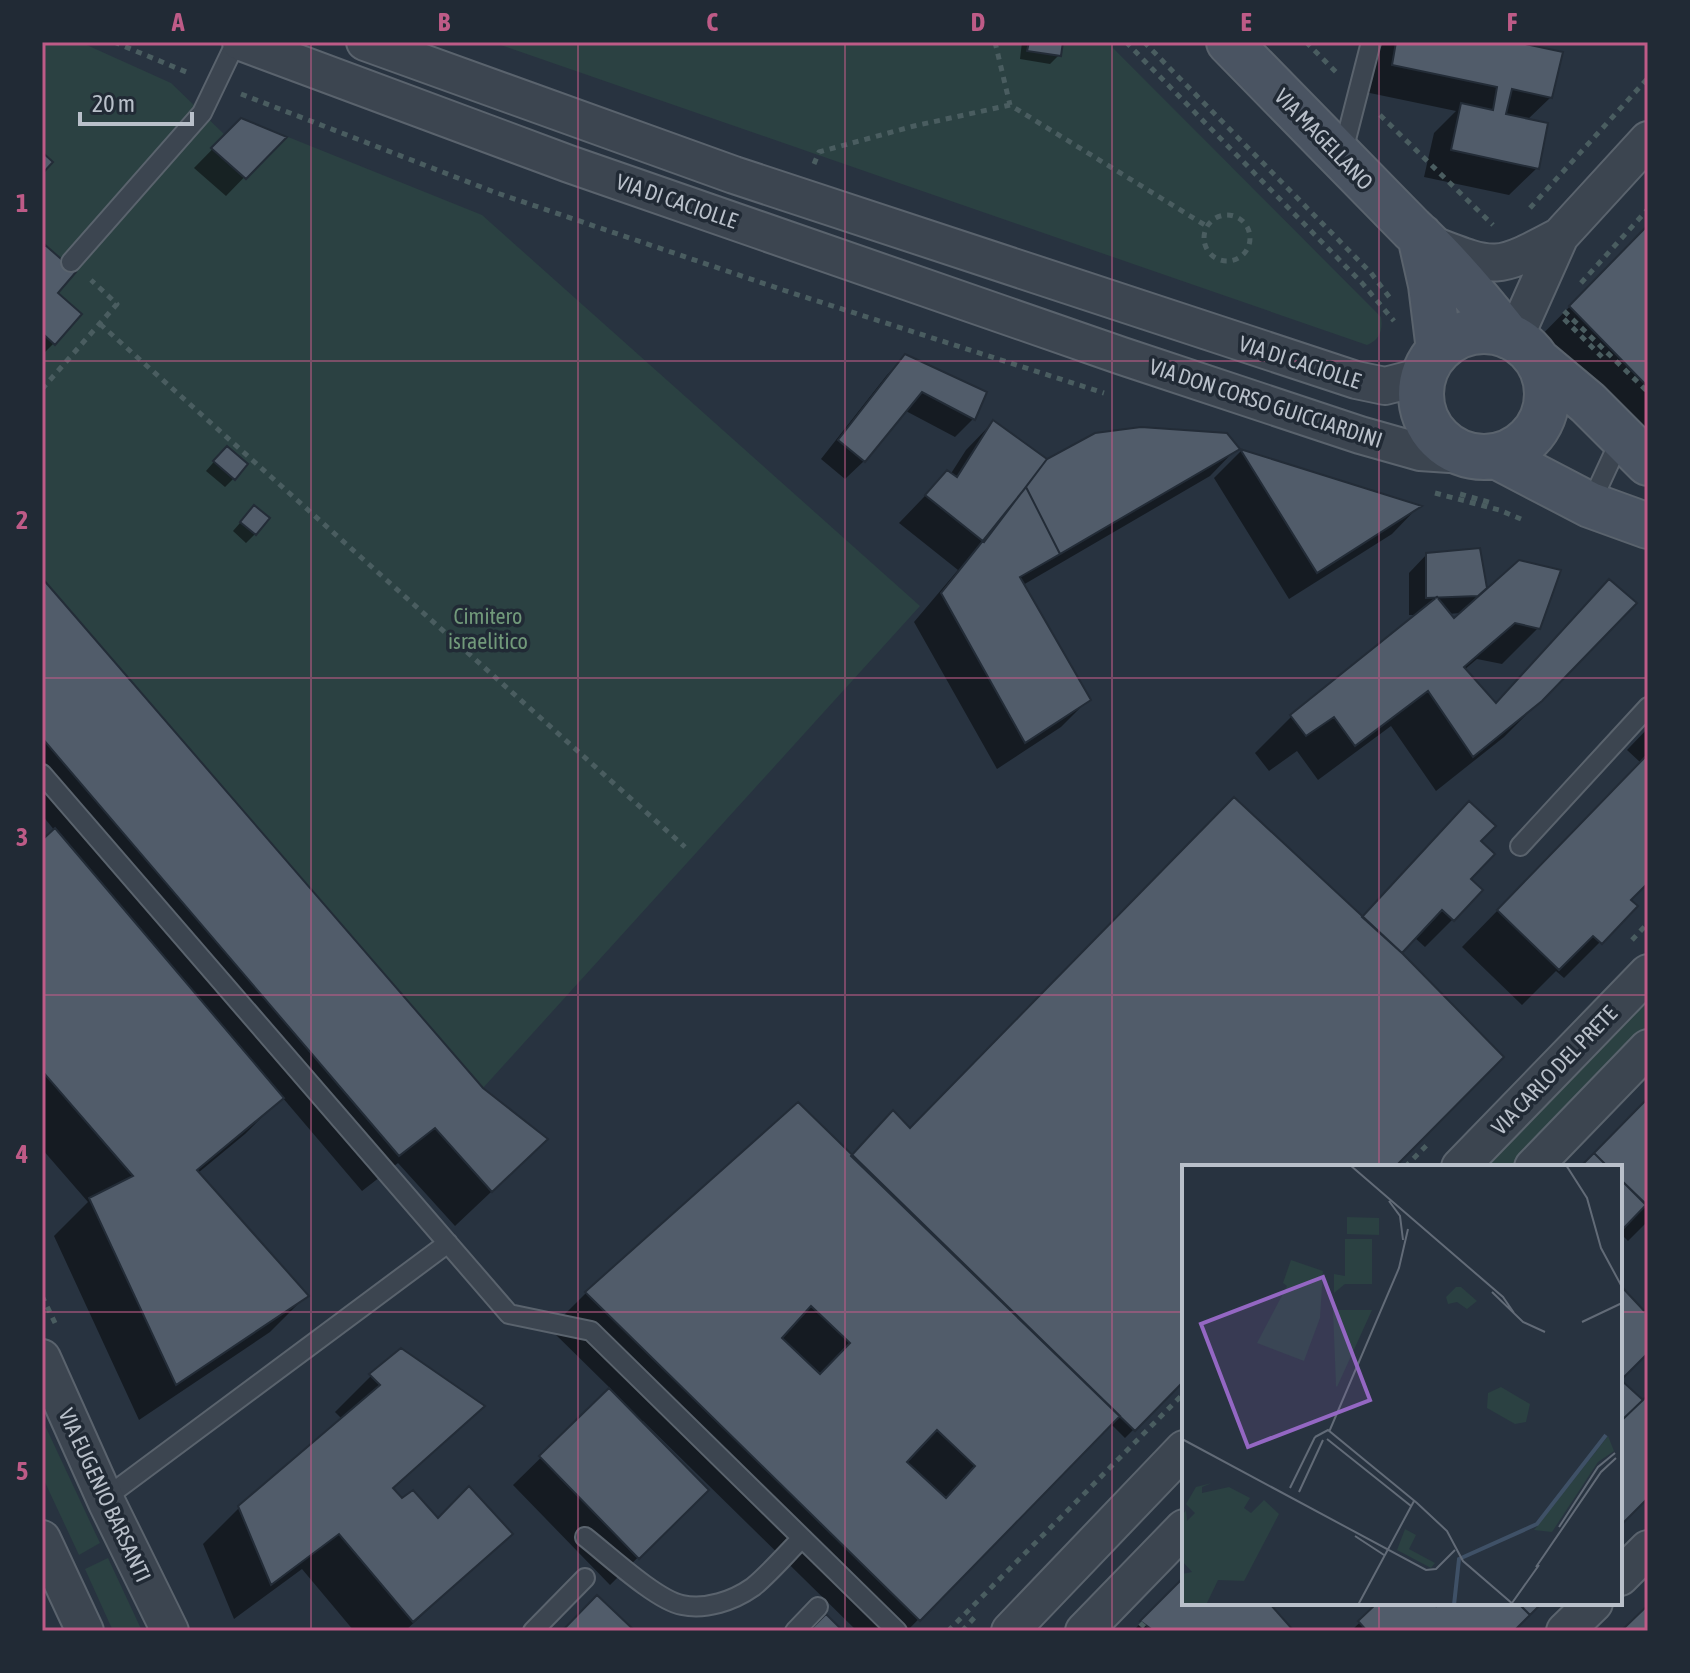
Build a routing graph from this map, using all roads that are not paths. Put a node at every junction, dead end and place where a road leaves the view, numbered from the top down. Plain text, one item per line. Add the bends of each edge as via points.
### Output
1 (238, 42) edge
2 (365, 42) edge
3 (1229, 42) edge
4 (1371, 42) edge
5 (1648, 140) edge
6 (1342, 156) junction
7 (1560, 236) junction
8 (1425, 240) junction
9 (71, 262) road end
10 (1085, 292) junction
11 (1070, 338) junction
12 (1520, 345) junction
13 (1432, 363) junction
14 (1635, 449) edge
15 (1480, 455) junction
16 (1590, 505) junction
17 (1648, 526) edge
18 (1648, 707) edge
19 (42, 774) edge
20 (1520, 846) dead end
21 (1648, 973) edge
22 (1648, 1048) edge
23 (1462, 1165) edge
24 (1535, 1165) edge
25 (448, 1243) junction
26 (42, 1358) edge
27 (1182, 1451) edge
28 (104, 1499) junction
29 (1182, 1530) edge
30 (585, 1537) dead end
31 (802, 1538) junction
32 (42, 1539) edge
33 (1648, 1549) edge
34 (1622, 1575) edge
35 (585, 1578) dead end
36 (1053, 1588) junction
37 (1592, 1605) edge
38 (818, 1607) dead end
39 (1091, 1629) edge
40 (85, 1631) edge
41 (170, 1631) edge
42 (533, 1631) edge
43 (795, 1631) edge
44 (897, 1631) edge
45 (1010, 1631) edge
46 (1565, 1631) edge

1 - 9 lane via 202,113
1 - 11 street, VIA DI CACIOLLE
2 - 10 street, VIA DI CACIOLLE via 719,170
3 - 6 main road, VIA MAGELLANO
4 - 6 lane
5 - 7 street
6 - 8 main road, VIA MAGELLANO
7 - 8 street via 1501,264 1479,262
7 - 12 street
8 - 12 main road, VIA MAGELLANO
8 - 13 main road
10 - 11 street
10 - 13 street, VIA DI CACIOLLE via 1376,386 1392,385
11 - 15 street, VIA DON CORSO GUICCIARDINI via 1360,435 1420,452
12 - 13 main road via 1479,331 1450,340
12 - 14 main road
12 - 15 main road, VIA MAGELLANO via 1546,386 1544,416 1525,442 1507,453
13 - 15 main road via 1421,395 1433,432 1448,446
14 - 16 lane
15 - 16 main road, VIA DON CORSO GUICCIARDINI
16 - 17 main road, VIA DON CORSO GUICCIARDINI
18 - 20 lane
19 - 25 lane
21 - 23 street, VIA CARLO DEL PRETE
22 - 24 street
25 - 28 lane
25 - 31 lane via 509,1314 591,1331
26 - 28 street, VIA EUGENIO BARSANTI
27 - 36 street
28 - 41 street, VIA EUGENIO BARSANTI
29 - 39 street
30 - 31 lane via 681,1605 729,1601 753,1586
31 - 44 lane
32 - 40 street
33 - 34 street
35 - 42 lane
36 - 39 street
36 - 45 street
37 - 46 street
38 - 43 lane

